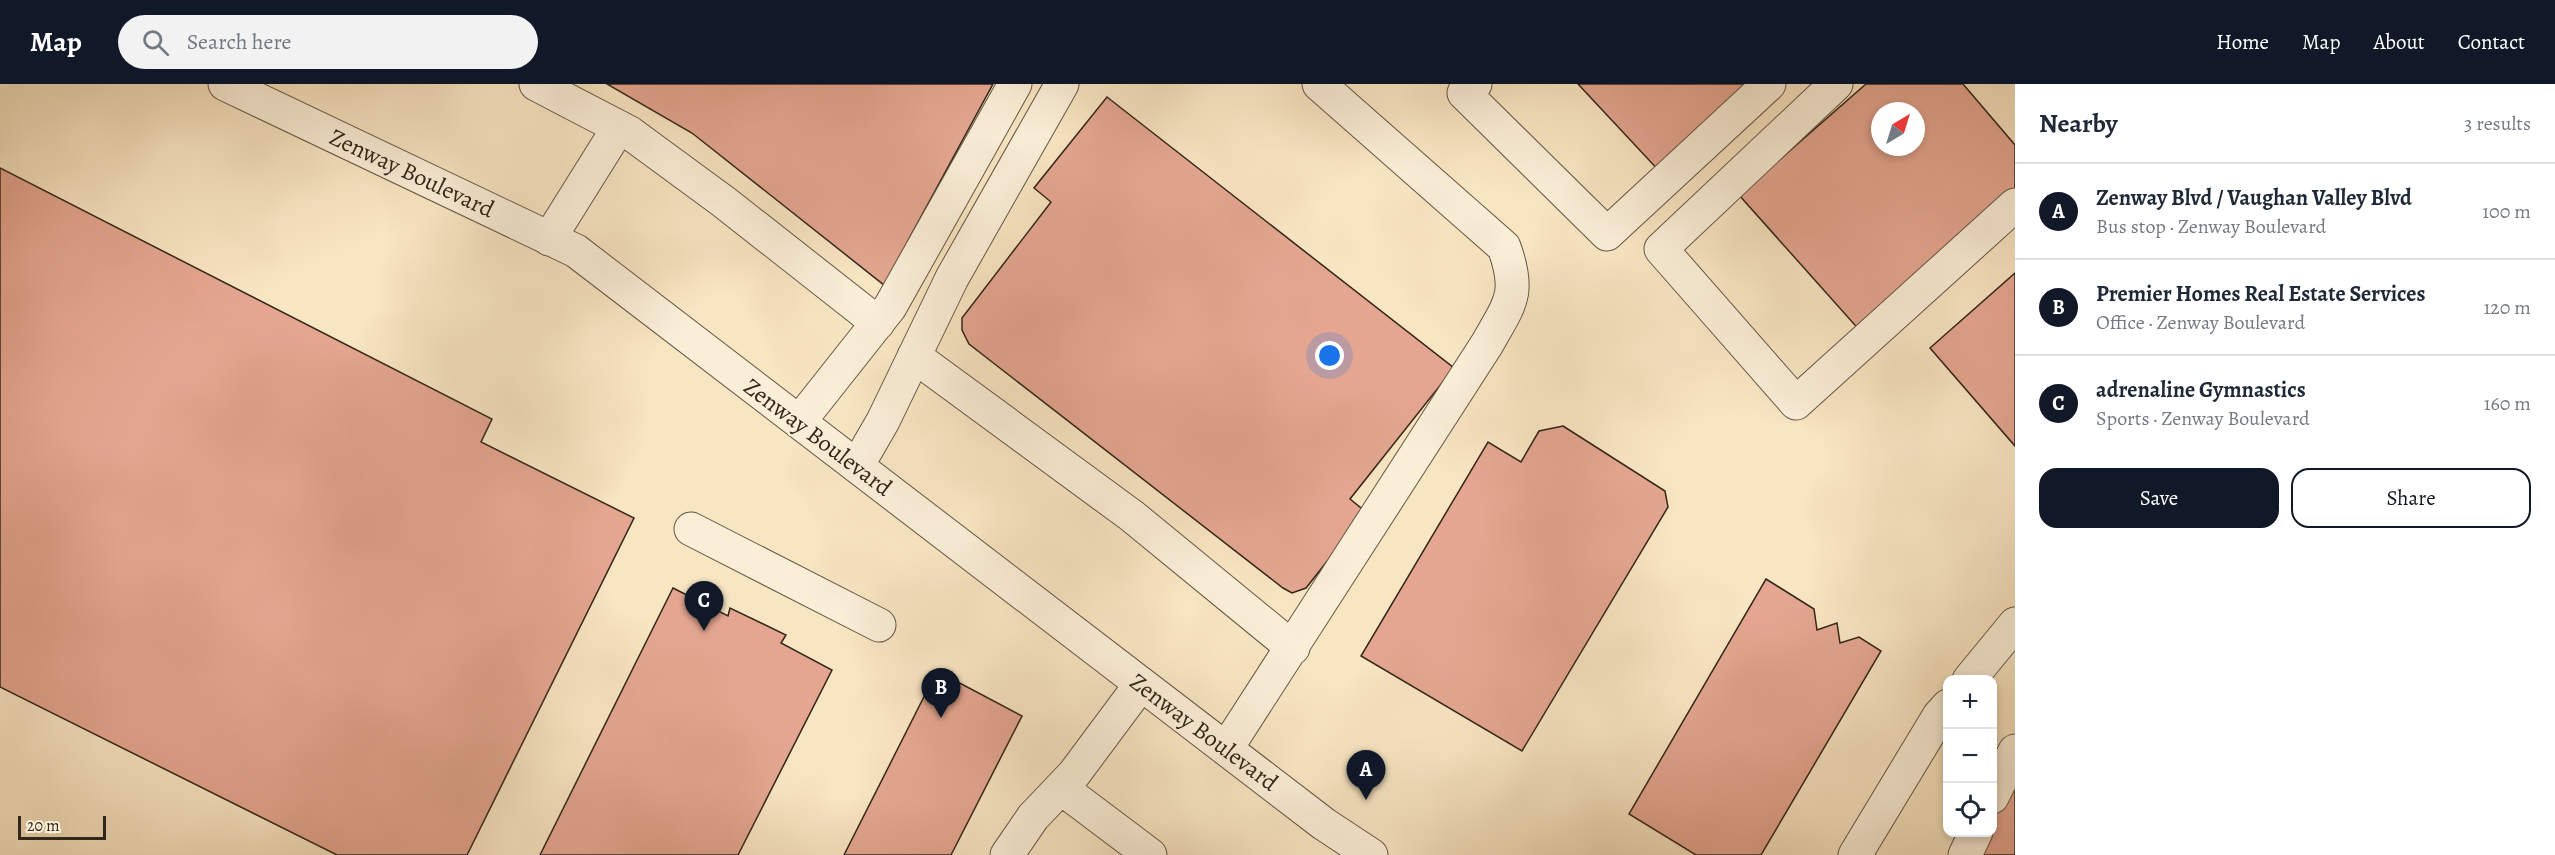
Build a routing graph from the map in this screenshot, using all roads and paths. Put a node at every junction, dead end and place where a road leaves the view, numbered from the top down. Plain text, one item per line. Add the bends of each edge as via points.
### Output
1 (225, 84) edge
2 (536, 84) edge
3 (1015, 84) edge
4 (1062, 84) edge
5 (1319, 84) edge
6 (1474, 84) edge
7 (1769, 84) edge
8 (1836, 84) edge
9 (619, 128) junction
10 (2015, 205) edge
11 (549, 238) junction
12 (878, 323) junction
13 (914, 356) junction
14 (799, 422) junction
15 (857, 466) junction
16 (691, 530) dead end
17 (2015, 624) edge
18 (879, 625) dead end
19 (1293, 648) junction
20 (1973, 675) edge
21 (1141, 684) junction
22 (1943, 712) edge
23 (1226, 749) junction
24 (2015, 751) edge
25 (1061, 788) junction
26 (1997, 788) edge
27 (1974, 837) edge
28 (1006, 855) edge
29 (1150, 855) edge
30 (1371, 855) edge
31 (1855, 855) edge
32 (1965, 855) edge

1 - 11 street, Zenway Boulevard
2 - 9 street
3 - 12 street
4 - 13 street via 952,278
5 - 19 street via 1504,247 1512,267 1512,299 1488,344
6 - 7 street via 1464,93 1607,234
8 - 10 street via 1661,249 1796,403
9 - 11 street
9 - 12 street via 724,202
11 - 14 street, Zenway Boulevard via 576,251
12 - 14 street
13 - 15 street
13 - 19 street via 1132,516
14 - 15 street, Zenway Boulevard
15 - 21 street, Zenway Boulevard
16 - 18 street
17 - 20 street
19 - 23 street
21 - 23 street, Zenway Boulevard
21 - 25 street
22 - 31 street
23 - 30 street, Zenway Boulevard
24 - 26 street
25 - 28 street
25 - 29 street
27 - 32 street

